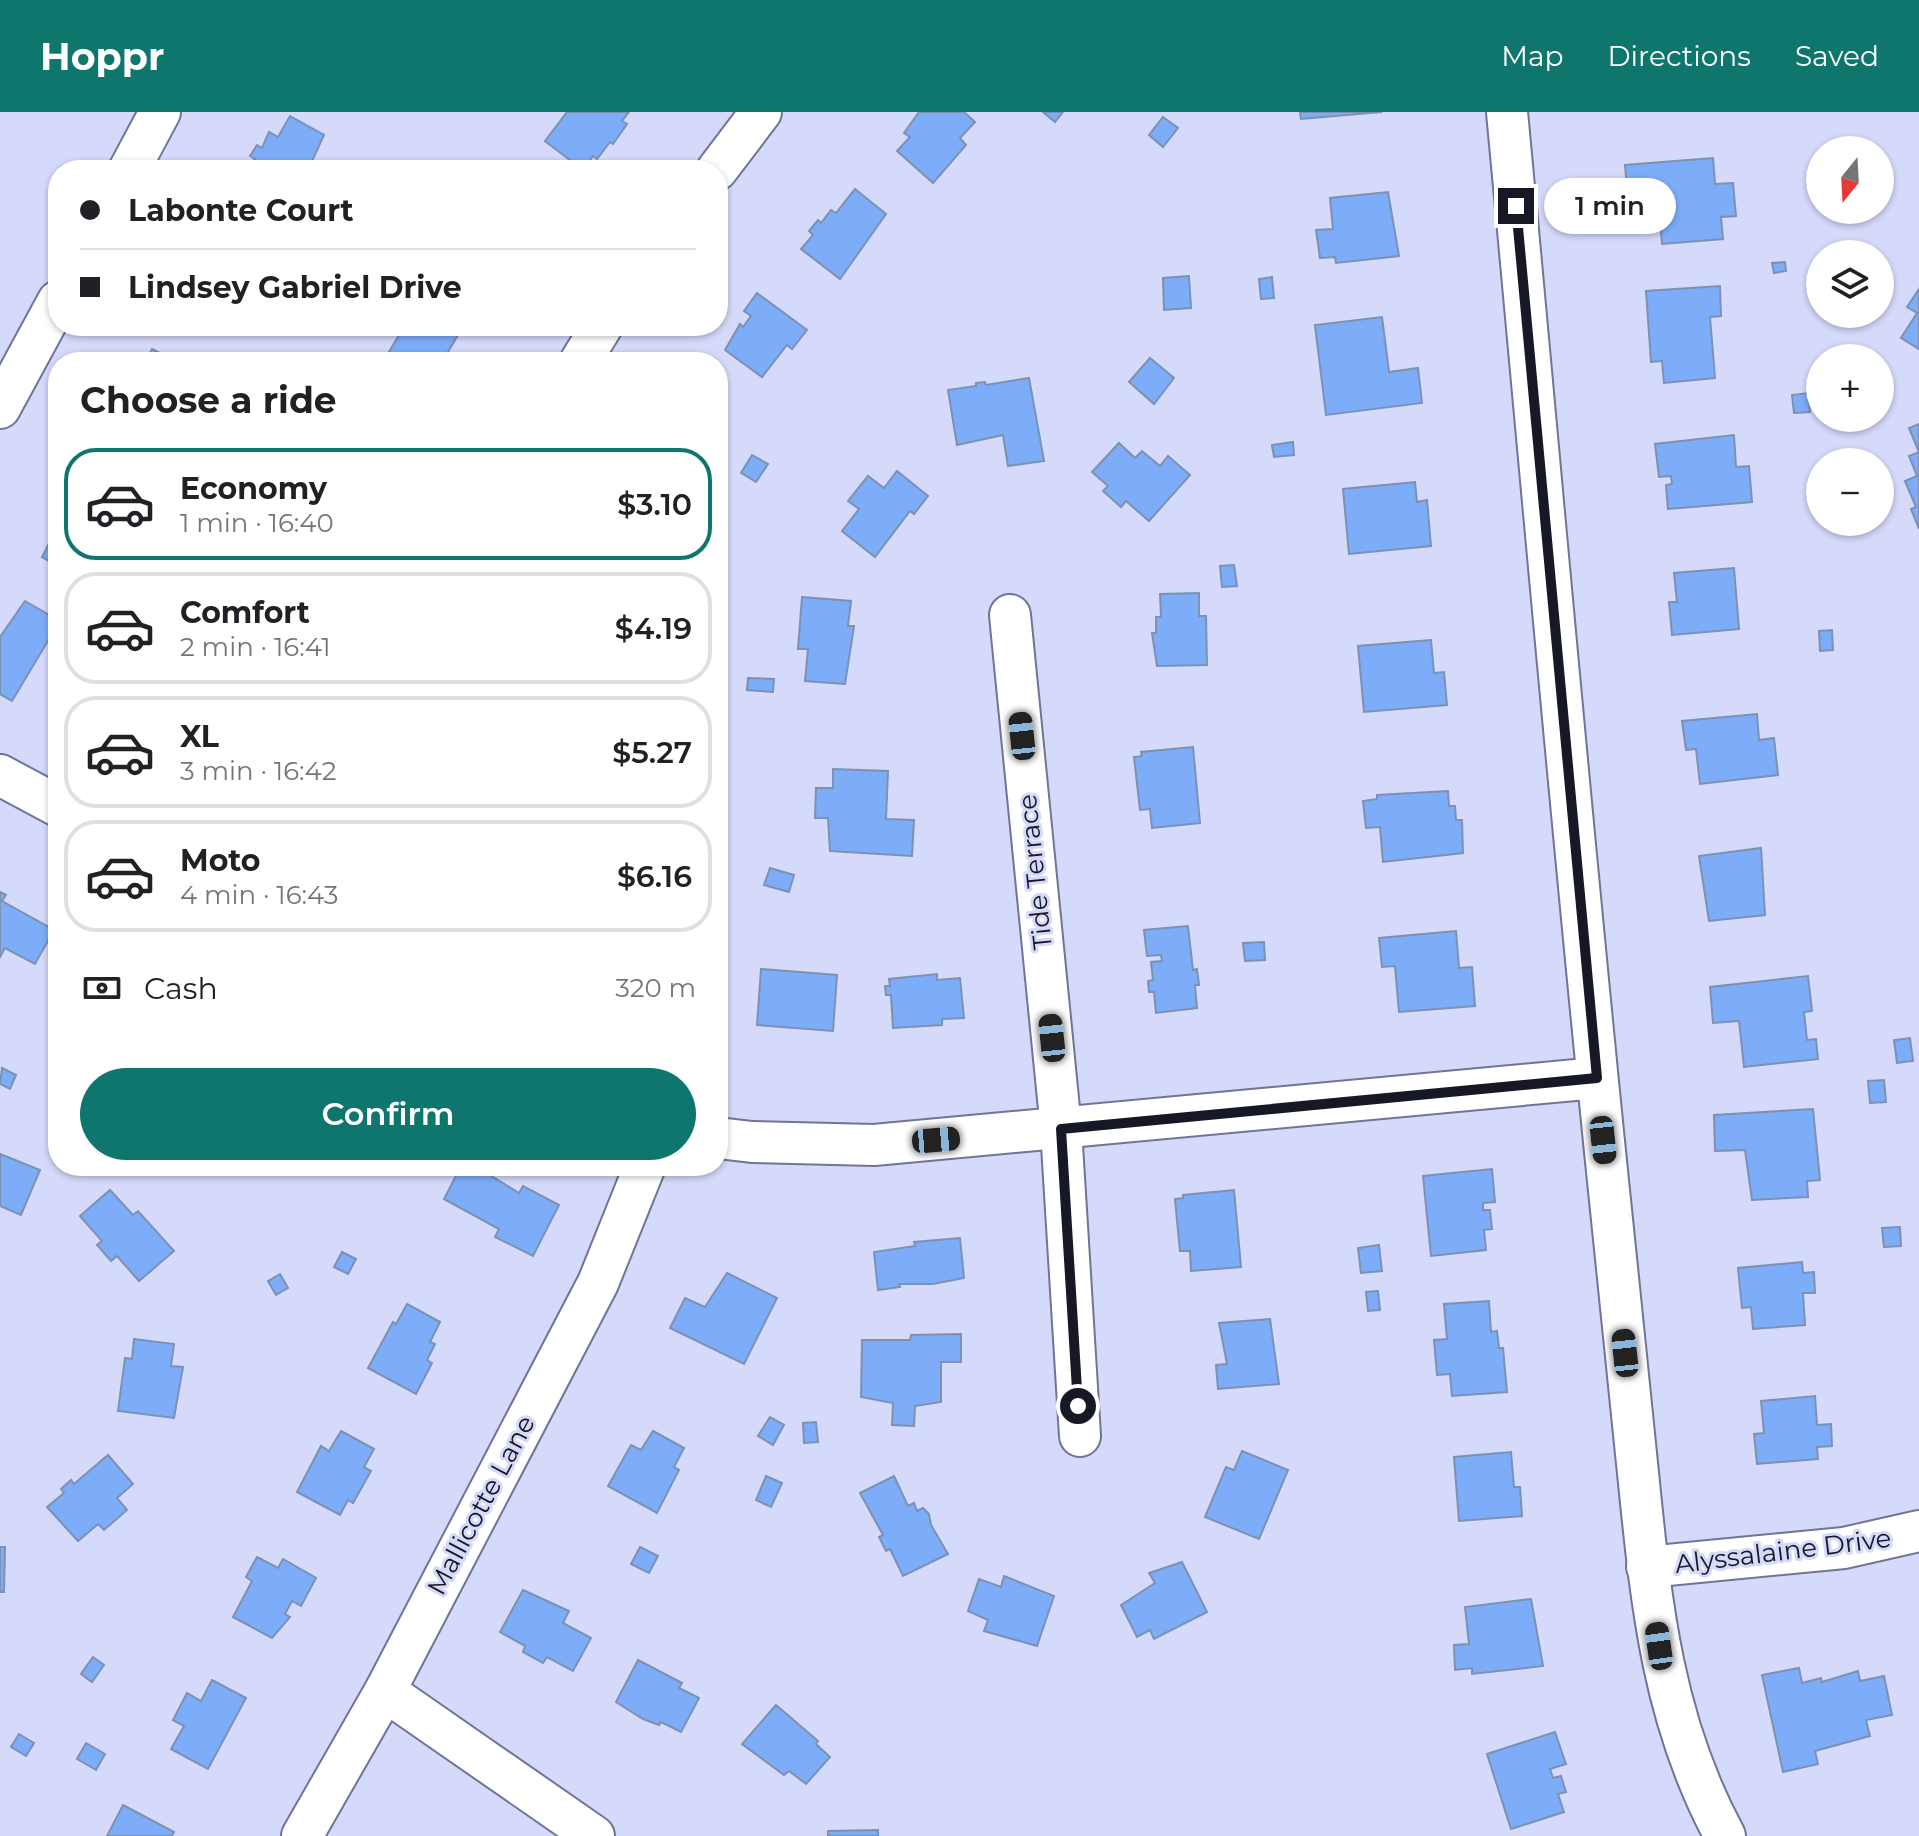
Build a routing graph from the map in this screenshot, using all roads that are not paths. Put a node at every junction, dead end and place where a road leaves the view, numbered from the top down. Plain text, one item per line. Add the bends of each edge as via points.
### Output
1 (160, 112) edge
2 (761, 112) edge
3 (1507, 112) edge
4 (134, 160) edge
5 (725, 160) edge
6 (48, 319) edge
7 (0, 408) edge
8 (1010, 615) dead end
9 (0, 775) edge
10 (48, 801) edge
11 (1597, 1078) junction
12 (1061, 1129) junction
13 (728, 1139) edge
14 (641, 1176) edge
15 (1080, 1436) dead end
16 (1919, 1531) edge
17 (1647, 1567) junction
18 (385, 1691) junction
19 (302, 1836) edge
20 (594, 1836) edge
21 (1725, 1836) edge

1 - 4 street
2 - 5 street
3 - 11 street
6 - 7 street
8 - 12 street, Tide Terrace
9 - 10 street
11 - 12 street
11 - 17 street
12 - 13 street via 874,1145
12 - 15 street, Tide Terrace
14 - 18 street, Mallicotte Lane via 598,1283
16 - 17 street, Alyssalaine Drive via 1844,1548
17 - 21 street via 1672,1710
18 - 19 street, Mallicotte Lane
18 - 20 street

